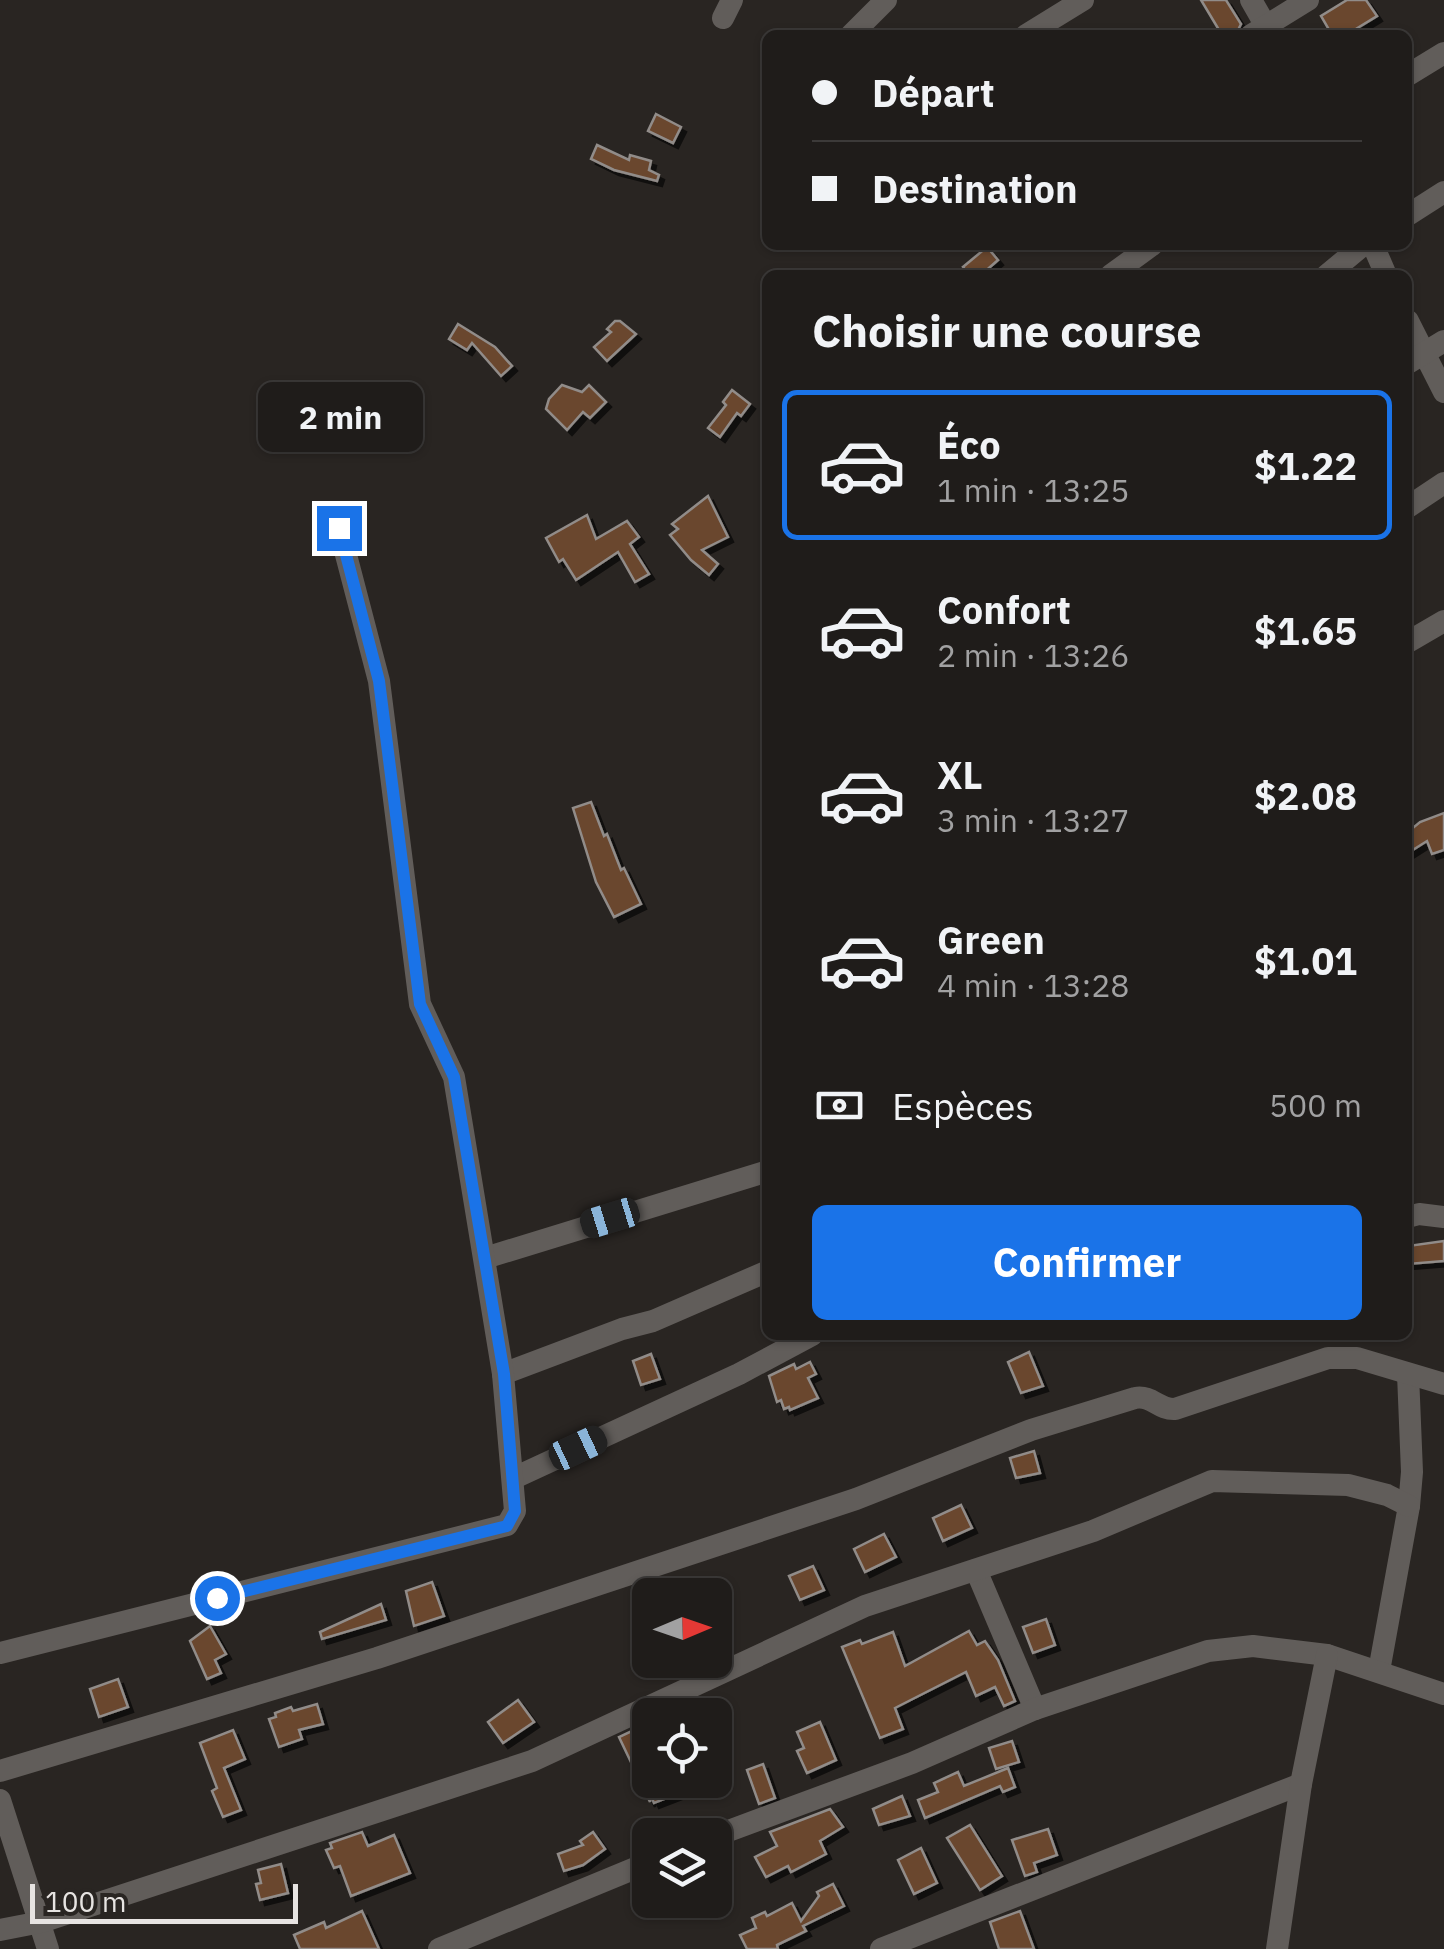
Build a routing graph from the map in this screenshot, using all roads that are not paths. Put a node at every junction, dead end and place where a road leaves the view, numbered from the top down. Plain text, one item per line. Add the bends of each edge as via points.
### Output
1 (886, 0) edge
2 (1083, 0) edge
3 (1251, 0) edge
4 (1308, 0) edge
5 (856, 30) edge
6 (1034, 30) edge
7 (1262, 30) edge
8 (1266, 30) edge
9 (1444, 52) edge
10 (1412, 72) edge
11 (1444, 192) edge
12 (1412, 212) edge
13 (1145, 250) edge
14 (1356, 250) edge
15 (1117, 270) edge
16 (1333, 270) edge
17 (1412, 328) edge
18 (1425, 352) edge
19 (1444, 392) edge
20 (1444, 483) edge
21 (1412, 504) edge
22 (339, 528) dead end
23 (1444, 621) edge
24 (1412, 640) edge
25 (762, 1172) edge
26 (1412, 1216) edge
27 (1444, 1217) edge
28 (485, 1258) junction
29 (762, 1274) edge
30 (803, 1340) edge
31 (504, 1374) junction
32 (1408, 1374) junction
33 (1444, 1384) edge
34 (514, 1478) junction
35 (1409, 1506) junction
36 (976, 1570) junction
37 (0, 1652) edge
38 (1327, 1655) junction
39 (1379, 1671) junction
40 (1444, 1694) edge
41 (1035, 1708) junction
42 (0, 1771) edge
43 (1301, 1784) junction
44 (0, 1800) edge
45 (732, 1830) edge
46 (632, 1869) edge
47 (41, 1922) junction
48 (0, 1930) edge
49 (48, 1949) edge
50 (438, 1949) edge
51 (881, 1949) edge
52 (1277, 1949) edge

1 - 5 street
2 - 6 street
3 - 7 street
4 - 8 street
9 - 10 street
11 - 12 street
13 - 15 street
14 - 16 street
17 - 18 street
18 - 19 street
20 - 21 street
22 - 28 street via 379,681 420,1004 454,1077
23 - 24 street
25 - 28 street
26 - 27 street
28 - 31 street
29 - 31 street via 653,1322
30 - 34 street
31 - 34 street
32 - 33 street
32 - 35 street
32 - 42 street via 1357,1358 1328,1358 1174,1409 1135,1398 1031,1430 856,1499 377,1658
34 - 37 street via 515,1511 507,1526
35 - 36 street via 1348,1485 1212,1481
35 - 39 street
36 - 41 street
36 - 47 street via 827,1622 532,1761
38 - 39 street
38 - 41 street via 1253,1646 1208,1651
38 - 43 street
39 - 40 street
41 - 45 street via 912,1763
43 - 51 street
43 - 52 street
44 - 47 street
46 - 50 street
47 - 48 street
47 - 49 street

